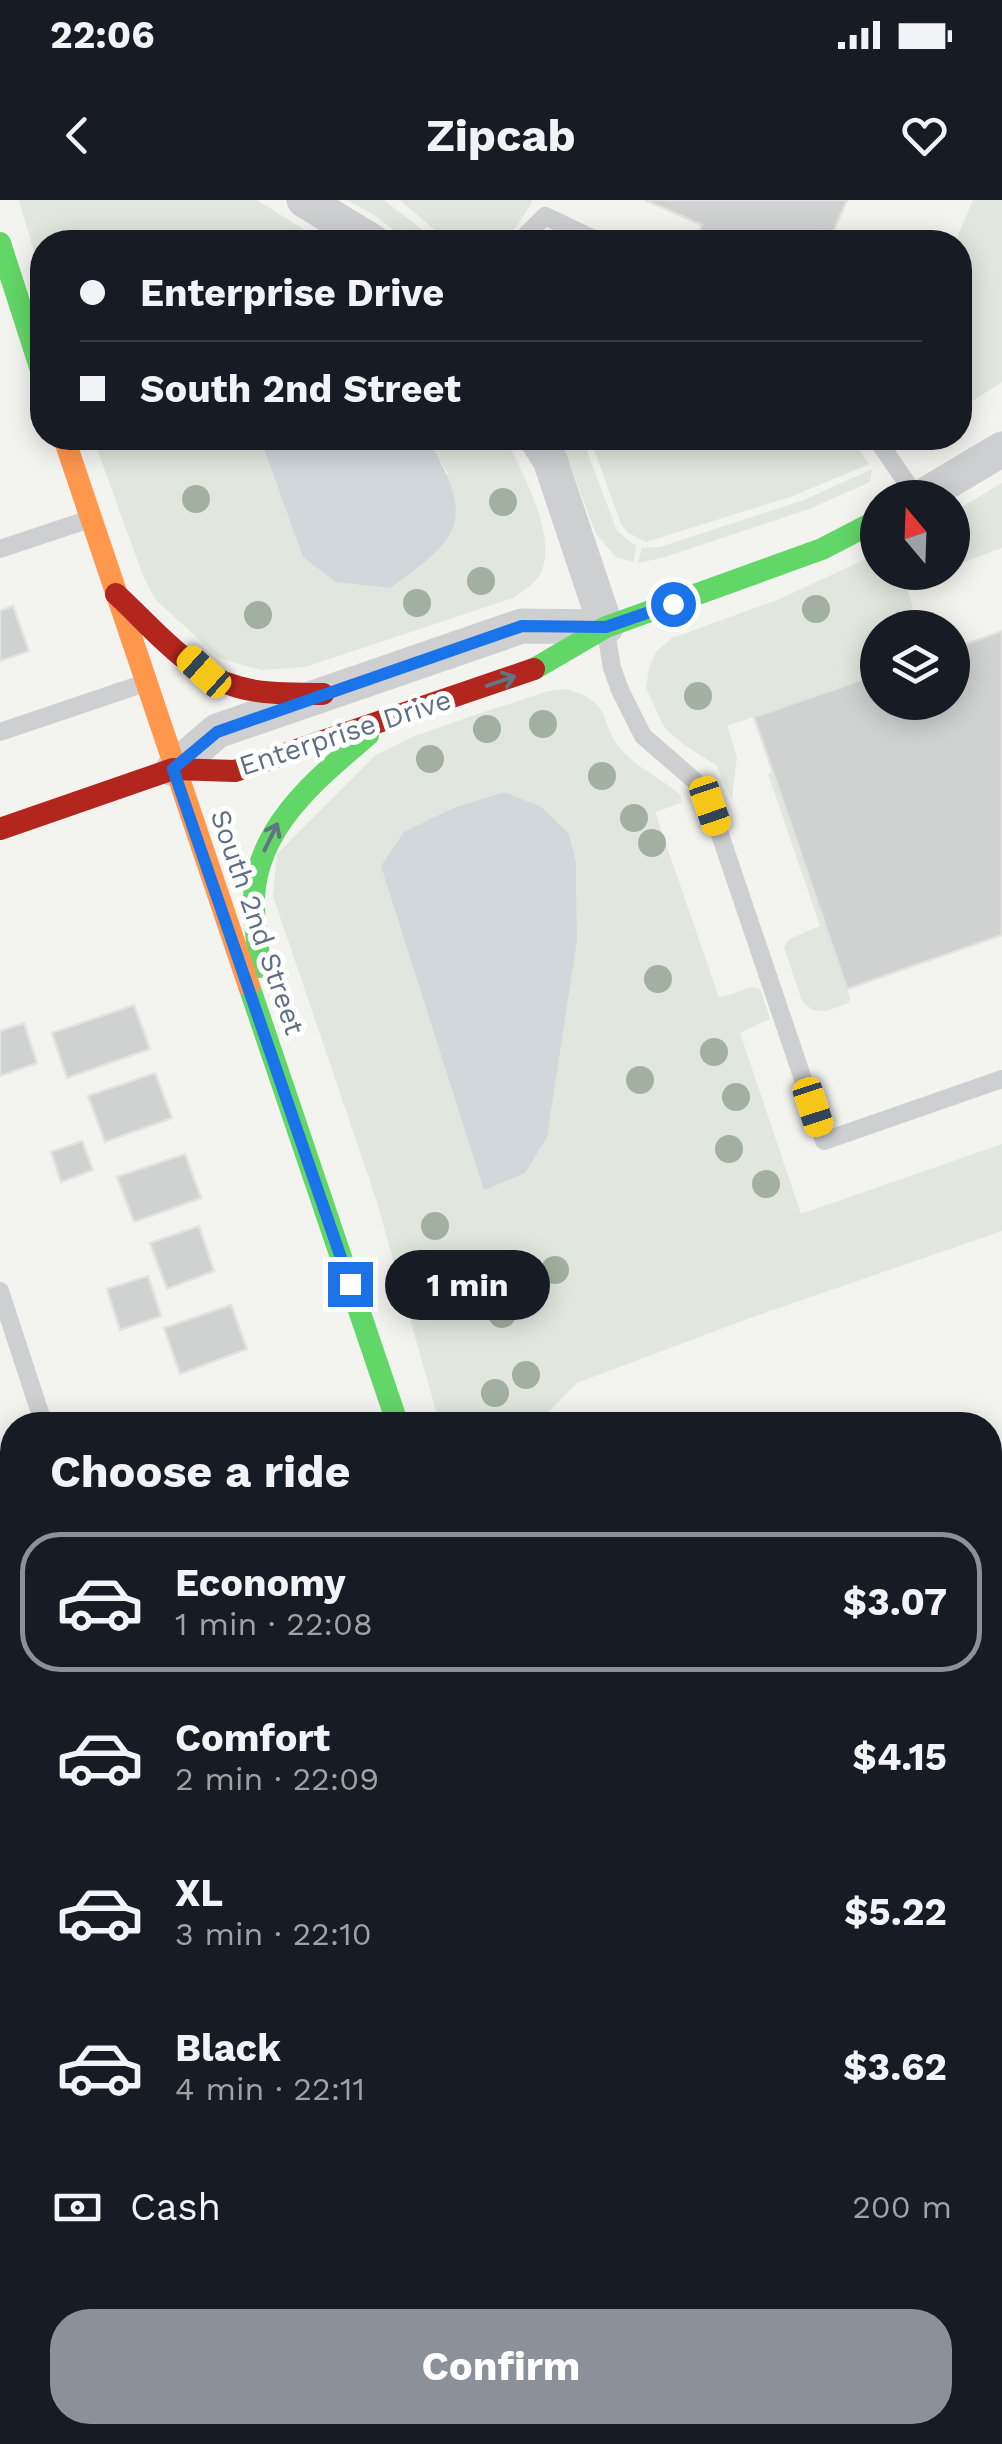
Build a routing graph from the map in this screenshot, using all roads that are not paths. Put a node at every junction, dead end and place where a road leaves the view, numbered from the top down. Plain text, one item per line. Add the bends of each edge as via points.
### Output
1 (304, 200) edge
2 (353, 230) edge
3 (531, 230) edge
4 (575, 230) edge
5 (0, 243) edge
6 (30, 336) edge
7 (1002, 448) edge
8 (68, 450) edge
9 (544, 450) edge
10 (885, 450) edge
11 (906, 480) edge
12 (949, 480) edge
13 (90, 518) junction
14 (860, 529) edge
15 (0, 550) edge
16 (116, 594) junction
17 (606, 627) junction
18 (145, 683) junction
19 (323, 694) junction
20 (385, 720) junction
21 (0, 732) edge
22 (173, 769) junction
23 (0, 829) edge
24 (266, 1036) junction
25 (1002, 1079) edge
26 (0, 1290) edge
27 (40, 1412) edge
28 (394, 1412) edge

1 - 2 street
3 - 4 lane via 546,216
5 - 6 main road
7 - 12 street
8 - 13 main road, South 2nd Street
9 - 17 street
10 - 11 lane
13 - 15 lane
13 - 16 main road, South 2nd Street
14 - 17 main road, Enterprise Drive via 740,581
16 - 18 main road, South 2nd Street
16 - 19 main road via 204,672 232,686
17 - 19 street, Enterprise Drive via 522,626
20 -> 17 main road, Enterprise Drive via 538,668
17 - 25 lane via 612,668 643,736 695,780 710,806 824,1141
18 - 21 lane
18 - 22 main road, South 2nd Street
19 - 22 street, Enterprise Drive via 217,732
20 - 22 main road, Enterprise Drive via 235,771
24 -> 20 main road via 254,890 262,857 295,798
22 - 23 main road
22 - 24 main road, South 2nd Street
24 - 28 main road, South 2nd Street
26 - 27 lane

